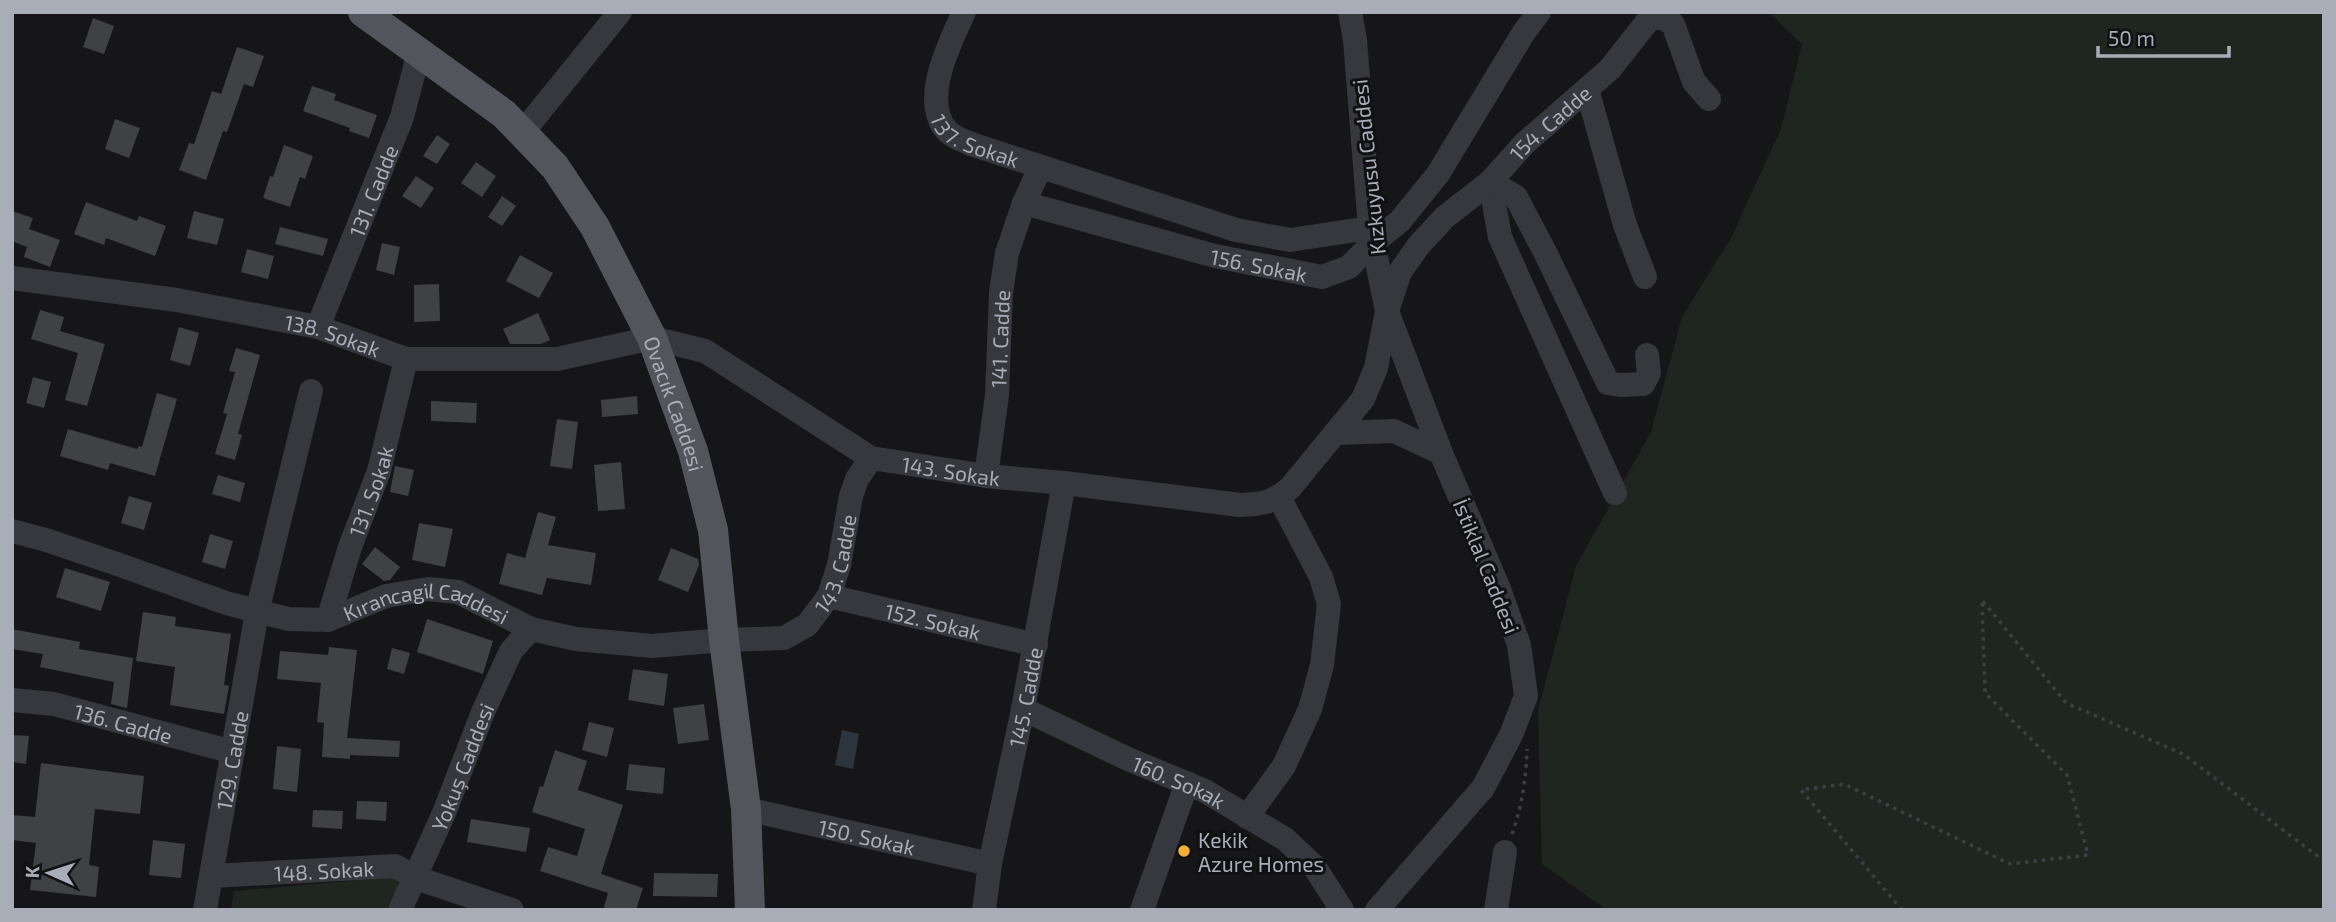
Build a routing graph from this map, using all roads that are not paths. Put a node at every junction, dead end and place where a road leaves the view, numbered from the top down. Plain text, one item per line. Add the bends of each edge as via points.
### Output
1 (363, 12) edge
2 (620, 12) edge
3 (964, 12) edge
4 (1350, 12) edge
5 (1539, 12) edge
6 (1652, 15) edge
7 (419, 52) junction
8 (1587, 89) junction
9 (1709, 99) dead end
10 (522, 133) junction
11 (1040, 168) junction
12 (1490, 182) junction
13 (1024, 203) junction
14 (1371, 236) junction
15 (1645, 277) dead end
16 (12, 278) edge
17 (1387, 311) junction
18 (318, 327) junction
19 (652, 338) junction
20 (1647, 355) dead end
21 (406, 359) junction
22 (312, 391) dead end
23 (1336, 433) junction
24 (1441, 453) junction
25 (871, 458) junction
26 (985, 476) junction
27 (1064, 483) junction
28 (1615, 493) dead end
29 (1279, 497) junction
30 (12, 531) edge
31 (829, 596) junction
32 (257, 612) junction
33 (328, 620) junction
34 (531, 629) junction
35 (724, 639) junction
36 (1036, 645) junction
37 (12, 700) edge
38 (1023, 709) junction
39 (233, 752) junction
40 (1187, 783) junction
41 (746, 809) junction
42 (1247, 817) junction
43 (1505, 852) road end
44 (990, 864) junction
45 (212, 876) junction
46 (416, 878) junction
47 (205, 910) edge
48 (400, 910) edge
49 (513, 910) edge
50 (750, 910) edge
51 (984, 910) edge
52 (1142, 910) edge
53 (1342, 910) edge
54 (1377, 910) edge
55 (1496, 910) edge

1 - 7 main road, Ovacık Caddesi
2 - 10 street
3 - 11 street, 137. Sokak via 936,85 938,114 948,132
4 - 14 street, Kızkuyusu Caddesi
5 - 14 street, 156. Sokak via 1438,174 1400,221
6 - 8 street, 154. Cadde via 1610,69
6 - 9 street, 154. Cadde via 1673,24 1694,82
7 - 10 main road, Ovacık Caddesi via 505,114
7 - 18 street, 131. Cadde via 402,117
8 - 12 street, 154. Cadde via 1524,144
8 - 15 street via 1625,225
10 - 19 main road, Ovacık Caddesi via 555,167 595,227
11 - 13 street, 141. Cadde
11 - 14 street, 137. Sokak via 1236,230 1290,240
12 - 17 street, 154. Cadde via 1445,217 1419,245 1400,272
12 - 20 street via 1516,197 1608,383 1643,384 1649,373
12 - 28 street via 1500,237
13 - 14 street, 156. Sokak via 1215,256 1322,277 1349,267
13 - 26 street, 141. Cadde via 1007,253 1001,292 997,395
14 - 17 street, Kızkuyusu Caddesi
16 - 18 street, 138. Sokak via 177,300
17 - 23 street, Kızkuyusu Caddesi via 1376,368 1363,398
17 - 24 street, İstiklal Caddesi
18 - 21 street, 138. Sokak
19 - 21 street, 138. Sokak via 557,359
19 - 25 street, 143. Sokak via 705,351
19 - 35 main road, Ovacık Caddesi via 693,451 713,530
21 - 33 street, 131. Sokak via 379,471
22 - 32 street, 129. Cadde
23 - 24 street via 1394,431
23 - 29 street, Kızkuyusu Caddesi
24 - 54 street, İstiklal Caddesi via 1519,645 1526,696 1483,788
25 - 26 street, 143. Sokak
25 - 31 street, 143. Cadde via 851,496
26 - 27 street, 143. Sokak
27 - 29 street, 143. Sokak via 1240,505 1264,504
27 - 36 street, 145. Cadde
29 - 42 street via 1321,577 1329,604 1322,665 1310,709 1284,766
30 - 32 street, Kırancagil Caddesi
31 - 35 street, 143. Cadde via 807,625 784,638
31 - 36 street, 152. Sokak
32 - 33 street, Kırancagil Caddesi
32 - 39 street, 129. Cadde
33 - 34 street, Kırancagil Caddesi via 386,596 428,589 458,592
34 - 35 street, Kırancagil Caddesi via 576,639 652,646
34 - 46 street, Yokuş Caddesi via 511,651 482,712
35 - 41 main road, Ovacık Caddesi
36 - 38 street, 145. Cadde
37 - 39 street, 136. Cadde via 54,704
38 - 40 street, 160. Sokak
38 - 44 street, 145. Cadde
39 - 45 street, 129. Cadde
40 - 42 street, 160. Sokak
40 - 52 street
41 - 44 street, 150. Sokak
41 - 50 main road, Ovacık Caddesi
42 - 53 street, 160. Sokak via 1285,839 1314,866
43 - 55 street
44 - 51 street, 145. Cadde
45 - 46 street, 148. Sokak via 395,866
45 - 47 street, 129. Cadde
46 - 48 street, Yokuş Caddesi
46 - 49 street, 148. Sokak

